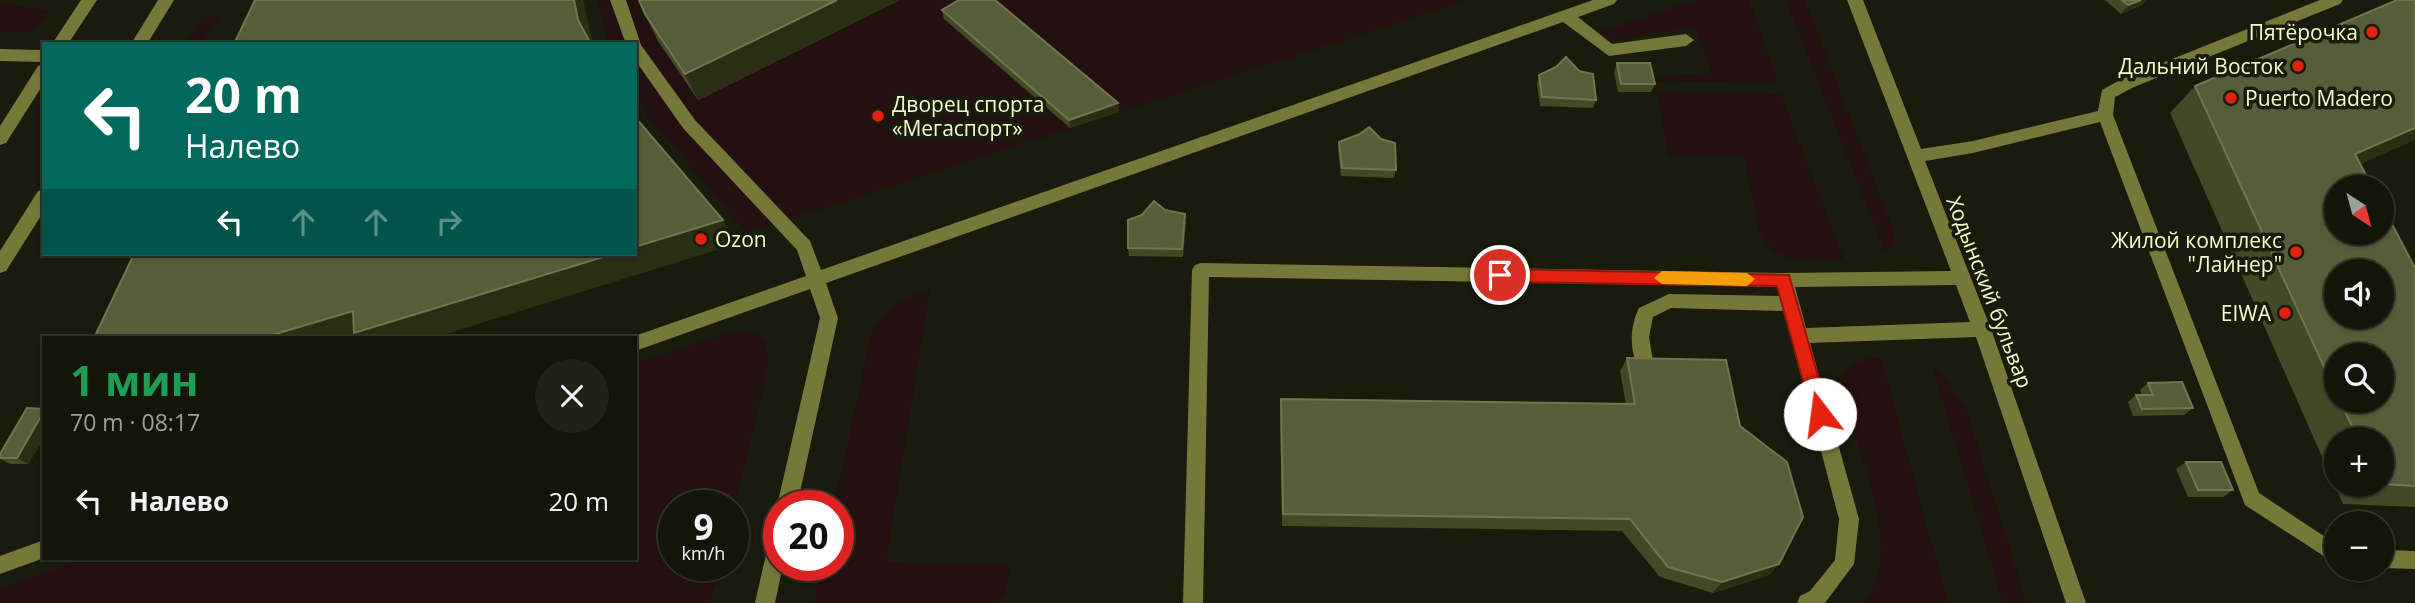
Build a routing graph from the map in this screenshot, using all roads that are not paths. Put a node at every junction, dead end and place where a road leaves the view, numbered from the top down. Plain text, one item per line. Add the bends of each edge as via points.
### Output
1 (89, 0) edge
2 (166, 0) edge
3 (618, 0) edge
4 (1609, 0) edge
5 (1854, 0) edge
6 (2335, 0) edge
7 (1565, 15) junction
8 (1686, 40) dead end
9 (61, 42) edge
10 (140, 42) edge
11 (634, 42) edge
12 (637, 49) edge
13 (0, 55) edge
14 (42, 56) edge
15 (42, 73) edge
16 (2105, 115) junction
17 (0, 139) edge
18 (1915, 156) junction
19 (42, 199) edge
20 (0, 266) edge
21 (1961, 278) junction
22 (815, 280) junction
23 (1784, 280) junction
24 (1791, 304) junction
25 (1982, 329) junction
26 (1799, 336) junction
27 (637, 342) edge
28 (1644, 361) edge
29 (791, 490) edge
30 (2324, 547) edge
31 (42, 550) edge
32 (2394, 559) edge
33 (2415, 560) edge
34 (0, 565) edge
35 (770, 581) edge
36 (765, 603) edge
37 (1193, 603) edge
38 (1807, 603) edge
39 (2076, 603) edge

1 - 9 street
2 - 10 street
3 - 11 street
4 - 7 street
5 - 18 street, Ходынский бульвар
6 - 16 street via 2128,83 2108,94
7 - 8 street via 1609,50
7 - 22 street
12 - 22 street via 689,124 804,246
13 - 14 street
15 - 17 street
16 - 18 street
16 - 30 street via 2252,499
18 - 21 street, Ходынский бульвар
19 - 20 street
21 - 23 street
21 - 25 street, Ходынский бульвар
22 - 27 street
22 - 29 street via 829,318
23 - 24 street
23 - 37 street via 1201,270
24 - 26 street
24 - 28 street via 1669,300 1645,313 1640,337
25 - 26 street
25 - 39 street, Ходынский бульвар
26 - 38 street via 1849,519 1844,564 1817,598
31 - 34 street
32 - 33 street
35 - 36 street

